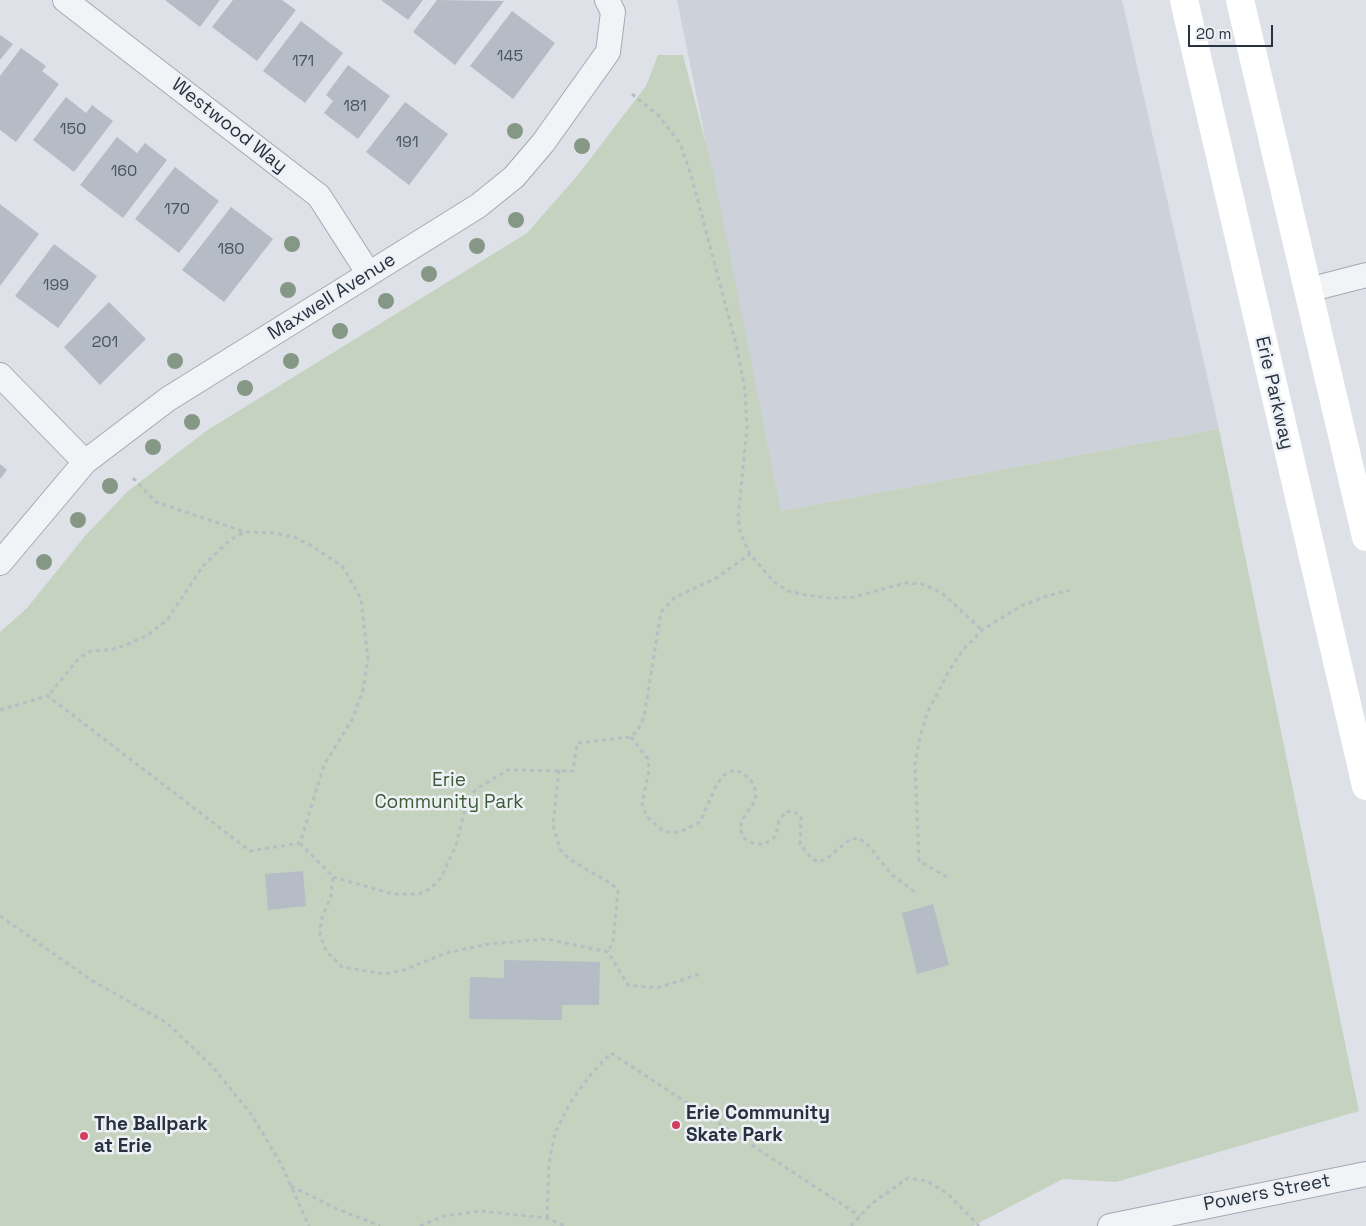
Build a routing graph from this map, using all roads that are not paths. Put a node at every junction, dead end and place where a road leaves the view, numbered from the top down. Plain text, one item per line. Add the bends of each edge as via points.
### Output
1 (65, 0) edge
2 (608, 0) edge
3 (1184, 0) edge
4 (1240, 0) edge
5 (370, 274) junction
6 (1366, 275) edge
7 (1308, 290) junction
8 (0, 375) edge
9 (85, 462) junction
10 (1366, 537) edge
11 (0, 563) edge
12 (1366, 786) edge
13 (1366, 1174) edge
14 (1110, 1226) edge

1 - 5 street, Westwood Way via 319,196
2 - 5 street, Maxwell Avenue via 613,12 608,52 543,143 514,177 478,206
3 - 12 main road, Erie Parkway
4 - 7 main road
5 - 9 street, Maxwell Avenue via 168,399
6 - 7 street
7 - 10 main road
8 - 9 street
9 - 11 street, Maxwell Avenue
13 - 14 street, Powers Street

